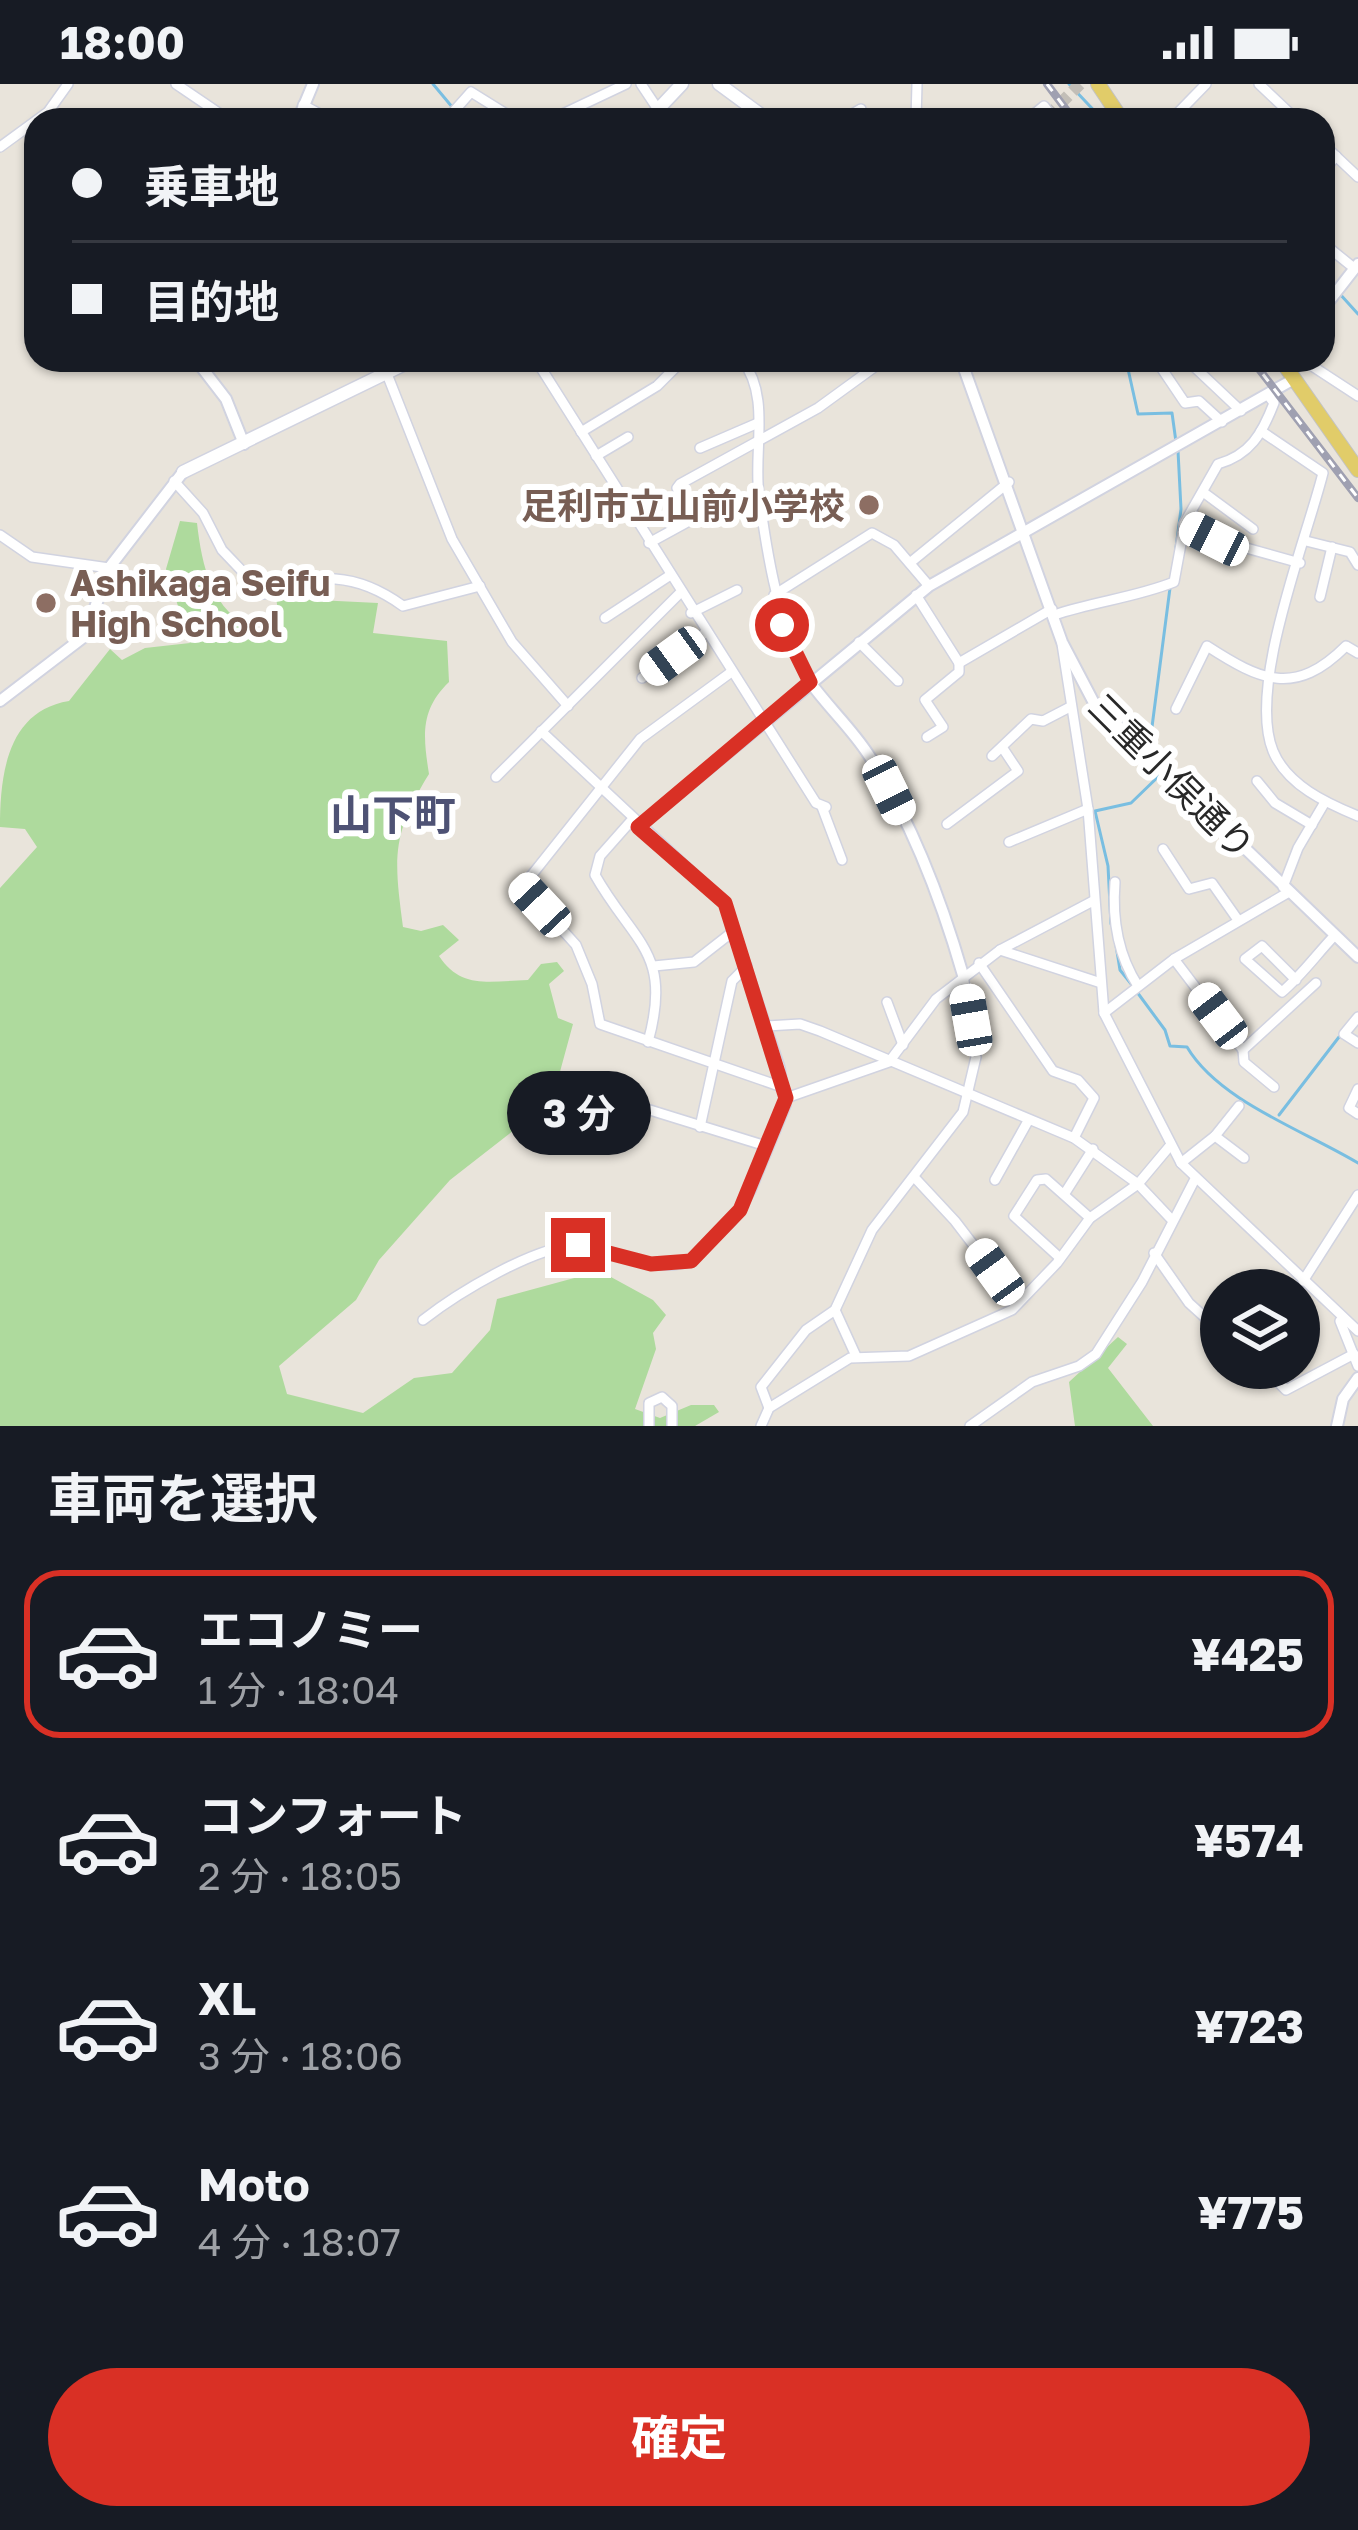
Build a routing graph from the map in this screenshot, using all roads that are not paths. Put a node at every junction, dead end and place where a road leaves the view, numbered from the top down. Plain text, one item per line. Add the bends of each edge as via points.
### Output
1 (313, 84) edge
2 (626, 84) edge
3 (682, 84) edge
4 (719, 84) edge
5 (1186, 84) edge
6 (1206, 84) edge
7 (1259, 84) edge
8 (171, 87) edge
9 (1196, 94) junction
10 (303, 105) junction
11 (209, 108) edge
12 (302, 108) edge
13 (309, 108) edge
14 (457, 108) edge
15 (497, 108) edge
16 (575, 108) edge
17 (658, 108) edge
18 (752, 108) edge
19 (1184, 108) edge
20 (1285, 108) edge
21 (1336, 156) edge
22 (1358, 177) edge
23 (1356, 266) edge
24 (1335, 293) edge
25 (205, 372) edge
26 (383, 372) edge
27 (390, 372) edge
28 (544, 372) edge
29 (670, 372) edge
30 (750, 372) edge
31 (868, 372) edge
32 (966, 372) edge
33 (1164, 372) edge
34 (1200, 372) edge
35 (1290, 372) edge
36 (1321, 372) edge
37 (384, 375) junction
38 (1294, 379) junction
39 (1268, 395) junction
40 (1358, 396) edge
41 (1241, 411) junction
42 (1222, 422) junction
43 (758, 423) junction
44 (1261, 431) junction
45 (581, 432) junction
46 (628, 437) dead end
47 (757, 442) junction
48 (244, 444) junction
49 (700, 448) dead end
50 (596, 456) junction
51 (1358, 470) edge
52 (178, 477) junction
53 (1009, 482) junction
54 (1203, 491) junction
55 (1184, 524) junction
56 (1253, 530) dead end
57 (1027, 533) junction
58 (0, 535) edge
59 (1306, 542) junction
60 (650, 543) junction
61 (1332, 547) junction
62 (911, 562) junction
63 (1300, 563) junction
64 (1358, 565) edge
65 (109, 568) junction
66 (669, 576) junction
67 (481, 586) junction
68 (928, 586) junction
69 (737, 590) dead end
70 (680, 595) junction
71 (774, 595) junction
72 (916, 595) junction
73 (1320, 597) dead end
74 (1053, 612) junction
75 (692, 613) junction
76 (604, 618) dead end
77 (705, 633) junction
78 (859, 642) junction
79 (1062, 642) junction
80 (1358, 653) edge
81 (959, 664) junction
82 (730, 673) junction
83 (1269, 676) junction
84 (642, 678) dead end
85 (898, 681) dead end
86 (810, 682) junction
87 (0, 701) edge
88 (568, 706) junction
89 (1070, 707) junction
90 (1176, 709) dead end
91 (760, 722) junction
92 (541, 731) junction
93 (927, 737) dead end
94 (1002, 747) junction
95 (992, 756) dead end
96 (496, 777) dead end
97 (1257, 781) dead end
98 (597, 789) junction
99 (1325, 802) junction
100 (1088, 809) junction
101 (1358, 816) edge
102 (635, 824) junction
103 (946, 824) dead end
104 (1312, 825) junction
105 (1010, 842) dead end
106 (1163, 849) dead end
107 (842, 860) dead end
108 (1115, 882) dead end
109 (1286, 890) junction
110 (1093, 901) junction
111 (1238, 920) junction
112 (735, 931) junction
113 (1335, 935) junction
114 (1000, 950) junction
115 (1358, 957) edge
116 (1174, 958) junction
117 (979, 963) junction
118 (654, 966) junction
119 (747, 966) junction
120 (964, 975) junction
121 (1296, 980) junction
122 (1098, 982) junction
123 (1316, 982) dead end
124 (1138, 986) junction
125 (887, 1002) dead end
126 (1104, 1013) junction
127 (1358, 1017) edge
128 (767, 1026) junction
129 (648, 1042) junction
130 (1358, 1043) edge
131 (903, 1045) junction
132 (1243, 1050) junction
133 (889, 1062) junction
134 (717, 1066) junction
135 (566, 1084) dead end
136 (1274, 1088) dead end
137 (1358, 1089) edge
138 (784, 1093) junction
139 (968, 1096) junction
140 (1239, 1106) dead end
141 (1358, 1114) edge
142 (1028, 1121) junction
143 (700, 1126) junction
144 (1216, 1136) junction
145 (1074, 1138) junction
146 (766, 1146) junction
147 (1169, 1147) junction
148 (1093, 1149) junction
149 (1244, 1158) dead end
150 (1181, 1163) junction
151 (915, 1178) junction
152 (1195, 1179) junction
153 (995, 1180) dead end
154 (1138, 1184) junction
155 (1066, 1193) junction
156 (1358, 1195) edge
157 (1090, 1218) junction
158 (1172, 1220) junction
159 (1154, 1253) junction
160 (1060, 1258) junction
161 (1290, 1269) edge
162 (1311, 1269) edge
163 (1320, 1298) edge
164 (1017, 1302) junction
165 (836, 1310) junction
166 (1200, 1313) edge
167 (1337, 1316) junction
168 (423, 1320) dead end
169 (1358, 1331) edge
170 (856, 1356) junction
171 (1356, 1360) edge
172 (1320, 1375) edge
173 (1358, 1378) edge
174 (769, 1408) junction
175 (649, 1426) edge
176 (672, 1426) edge
177 (761, 1426) edge
178 (970, 1426) edge
179 (1337, 1426) edge

1 - 10 street
2 - 16 street
3 - 17 main road
4 - 18 main road
5 - 9 street
6 - 9 street
7 - 20 street
8 - 11 street
9 - 19 street
10 - 12 street
10 - 13 street
14 - 15 street via 471,92
21 - 22 street
23 - 24 street
25 - 48 street
26 - 37 street
27 - 37 main road
28 - 45 street
29 - 45 street
30 - 43 street
31 - 47 street
32 - 53 street, 三重小俣通り
33 - 42 street via 1185,404 1199,401
34 - 41 street
35 - 38 main road
36 - 40 street
37 - 48 main road
37 - 67 street via 452,539
38 - 39 street
38 - 51 main road
39 - 41 street
39 - 44 street via 1274,404
41 - 42 street
42 - 57 street
43 - 47 street
43 - 49 street
44 - 54 street via 1237,460 1218,464
44 - 59 street via 1323,473
45 - 50 street
46 - 50 street
47 - 60 street via 680,484 691,520
47 - 71 street
48 - 52 main road
50 - 60 street
52 - 65 street
52 - 67 street via 222,550 264,594 318,575 373,587 403,606
53 - 57 street, 三重小俣通り
53 - 62 street
54 - 55 street
54 - 56 street
55 - 63 street
55 - 74 street via 1174,581 1132,599
57 - 68 street
57 - 74 street, 三重小俣通り
58 - 65 street via 32,556
59 - 61 street
59 - 63 street
60 - 66 street
61 - 64 street via 1350,552
61 - 73 street
62 - 68 street
62 - 71 street via 872,533
63 - 83 street
65 - 87 street via 86,636
66 - 70 street
66 - 76 street
67 - 88 street via 512,642
68 - 72 street
69 - 75 street
70 - 75 street
70 - 88 street
71 - 86 street
72 - 78 street
72 - 81 street
74 - 79 street, 三重小俣通り
74 - 81 street
75 - 77 street
77 - 82 street
77 - 84 street
78 - 85 street
78 - 86 street
79 - 89 street
79 - 109 street, 三重小俣通り via 1108,722
80 - 83 street via 1346,646 1312,675
81 - 93 street via 959,673 925,700 943,728
82 - 91 street
82 - 98 street via 645,733
83 - 90 street via 1255,677 1207,646
83 - 99 street via 1273,751
86 - 91 street
86 - 120 street via 857,736 889,790 928,869
88 - 92 street
89 - 94 street via 1031,719
89 - 100 street
91 - 102 street
91 - 107 street via 824,807
92 - 96 street
92 - 98 street
94 - 95 street
94 - 103 street via 1018,770
97 - 104 street
98 - 102 street
98 - 129 street via 523,886 576,945 600,1024
99 - 101 street
99 - 104 street
100 - 105 street
100 - 110 street
102 - 112 street via 718,893
102 - 118 street via 596,862 595,875
104 - 109 street
106 - 111 street via 1189,889 1212,884
108 - 124 street via 1112,915
109 - 111 street
109 - 113 street, 三重小俣通り
110 - 114 street
110 - 122 street
111 - 116 street
112 - 118 street via 693,963
112 - 119 street
113 - 115 street, 三重小俣通り
113 - 121 street
114 - 117 street
114 - 122 street
116 - 124 street
116 - 132 street
117 - 120 street
117 - 145 street via 1053,1071 1078,1080 1094,1098
118 - 129 street via 658,1004
119 - 128 street
119 - 134 street via 732,981
120 - 131 street
120 - 139 street via 976,1058
121 - 121 street via 1282,992 1245,959 1262,946
122 - 126 street
123 - 132 street
124 - 126 street
125 - 131 street
126 - 147 street
127 - 130 street via 1344,1034
128 - 133 street via 800,1024
128 - 138 street
129 - 134 street
131 - 133 street
132 - 136 street via 1244,1062
133 - 138 street
133 - 139 street
134 - 138 street
134 - 143 street
135 - 143 street
137 - 141 street via 1349,1108
138 - 146 street
139 - 142 street
139 - 151 street via 954,1129
140 - 144 street
142 - 145 street
142 - 153 street
143 - 146 street
144 - 149 street
144 - 150 street
145 - 148 street
146 - 168 street via 740,1210 686,1264 571,1246 492,1273
147 - 150 street
147 - 154 street
148 - 154 street
148 - 155 street
150 - 152 street
151 - 164 street
151 - 165 street via 872,1230
152 - 158 street
152 - 161 street
154 - 157 street
154 - 158 street
155 - 157 street
155 - 160 street via 1040,1178 1014,1216
156 - 162 street
157 - 160 street
158 - 159 street
159 - 166 street
159 - 178 street via 1096,1354 1031,1382
160 - 164 street
163 - 167 street
164 - 170 street via 984,1327 925,1351
165 - 170 street
165 - 174 street via 806,1330 761,1387
167 - 169 street
167 - 171 street
170 - 174 street
171 - 172 street
173 - 179 street
174 - 177 street
175 - 176 street via 656,1397 672,1406

